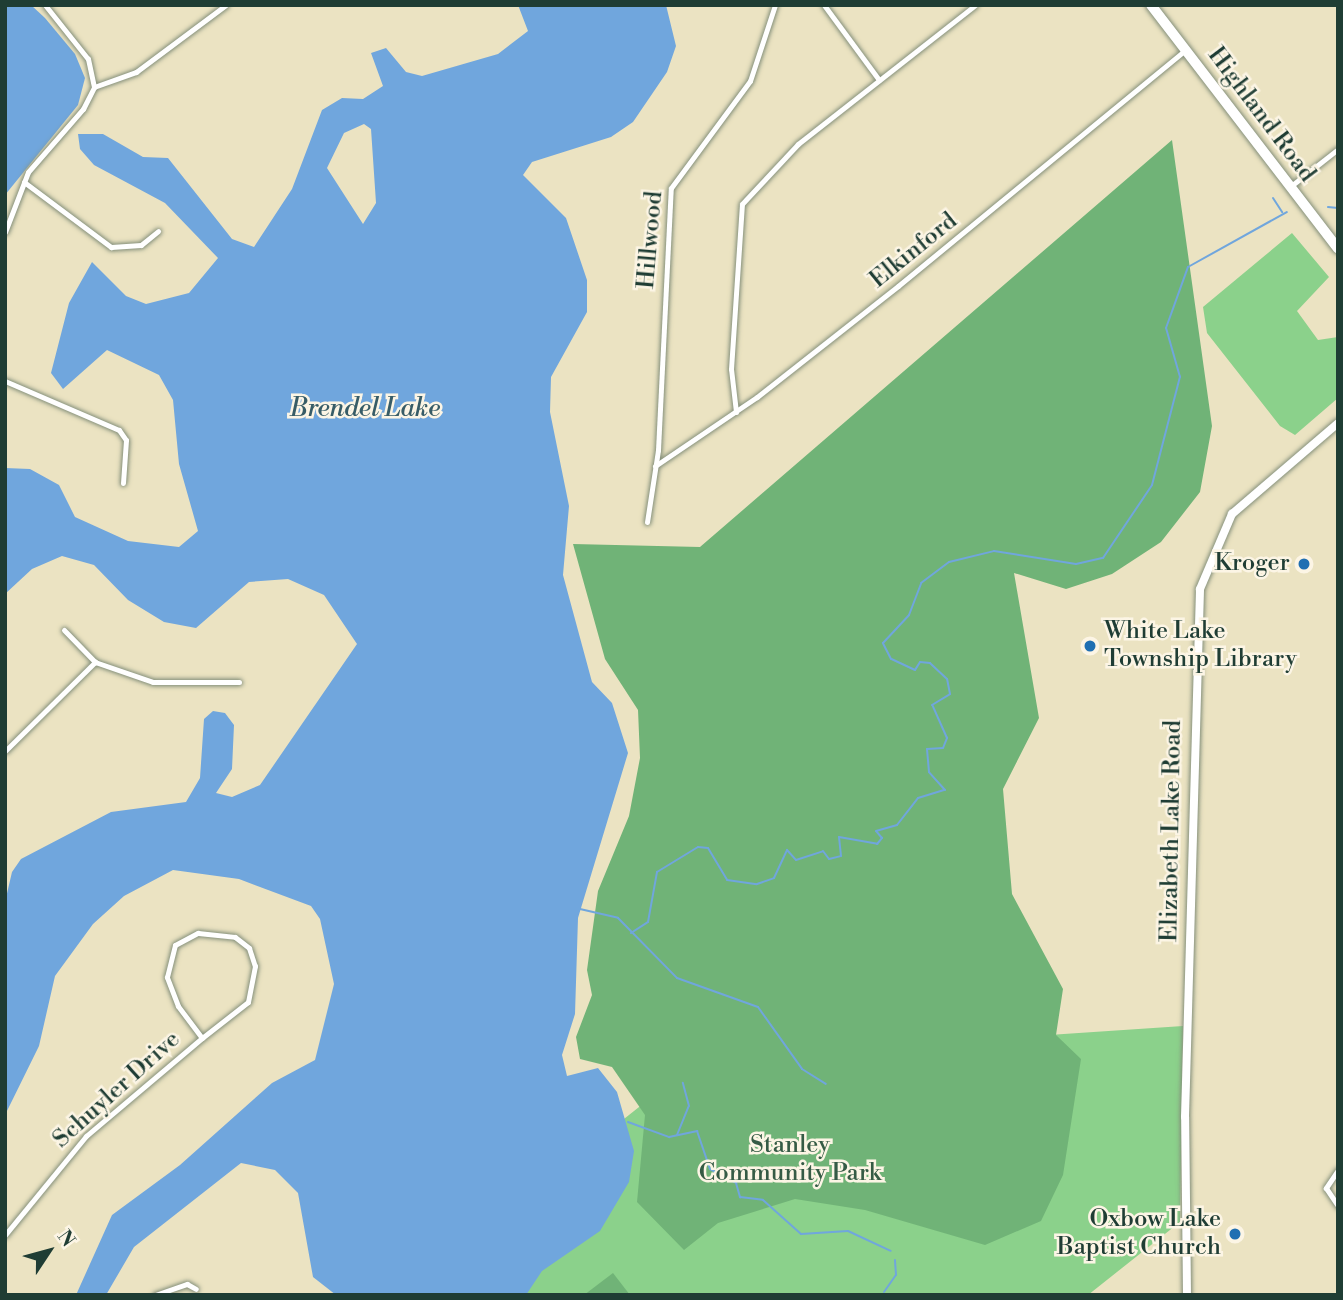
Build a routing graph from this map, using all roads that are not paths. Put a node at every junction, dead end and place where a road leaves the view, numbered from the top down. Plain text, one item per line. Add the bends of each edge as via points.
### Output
1 (46, 5) edge
2 (226, 5) edge
3 (775, 5) edge
4 (824, 5) edge
5 (975, 5) edge
6 (1151, 5) edge
7 (1185, 50) junction
8 (878, 80) junction
9 (94, 87) junction
10 (1338, 149) edge
11 (24, 182) junction
12 (1290, 187) junction
13 (158, 231) dead end
14 (5, 232) edge
15 (1338, 249) edge
16 (5, 381) edge
17 (736, 412) junction
18 (1338, 423) edge
19 (655, 466) junction
20 (123, 483) dead end
21 (647, 522) dead end
22 (64, 630) dead end
23 (95, 662) junction
24 (239, 682) dead end
25 (5, 751) edge
26 (202, 1038) junction
27 (1338, 1170) edge
28 (1338, 1206) edge
29 (5, 1235) edge
30 (196, 1289) dead end
31 (155, 1295) edge
32 (1187, 1295) edge

1 - 9 street via 88,59
2 - 9 street via 136,72
3 - 19 street, Hillwood via 750,80 671,188
4 - 8 street
5 - 8 street
6 - 7 highway, Highland Road
7 - 12 highway, Highland Road
7 - 17 street, Elkinford via 1120,109
8 - 17 street via 775,164 742,204 731,369
9 - 11 street
10 - 12 street
11 - 13 street via 111,247 141,245
11 - 14 street
12 - 15 highway, Highland Road
16 - 20 street via 119,430 126,440
17 - 19 street, Elkinford
18 - 32 street, Elizabeth Lake Road via 1232,514 1200,589 1185,1117
19 - 21 street, Hillwood
22 - 23 street
23 - 24 street via 177,687
23 - 25 street
26 - 26 street, Schuyler Drive via 236,1014 254,988 253,957 235,937 184,936 168,961 171,993
26 - 29 street, Schuyler Drive via 86,1136
27 - 28 street via 1326,1188
30 - 31 street via 187,1284

